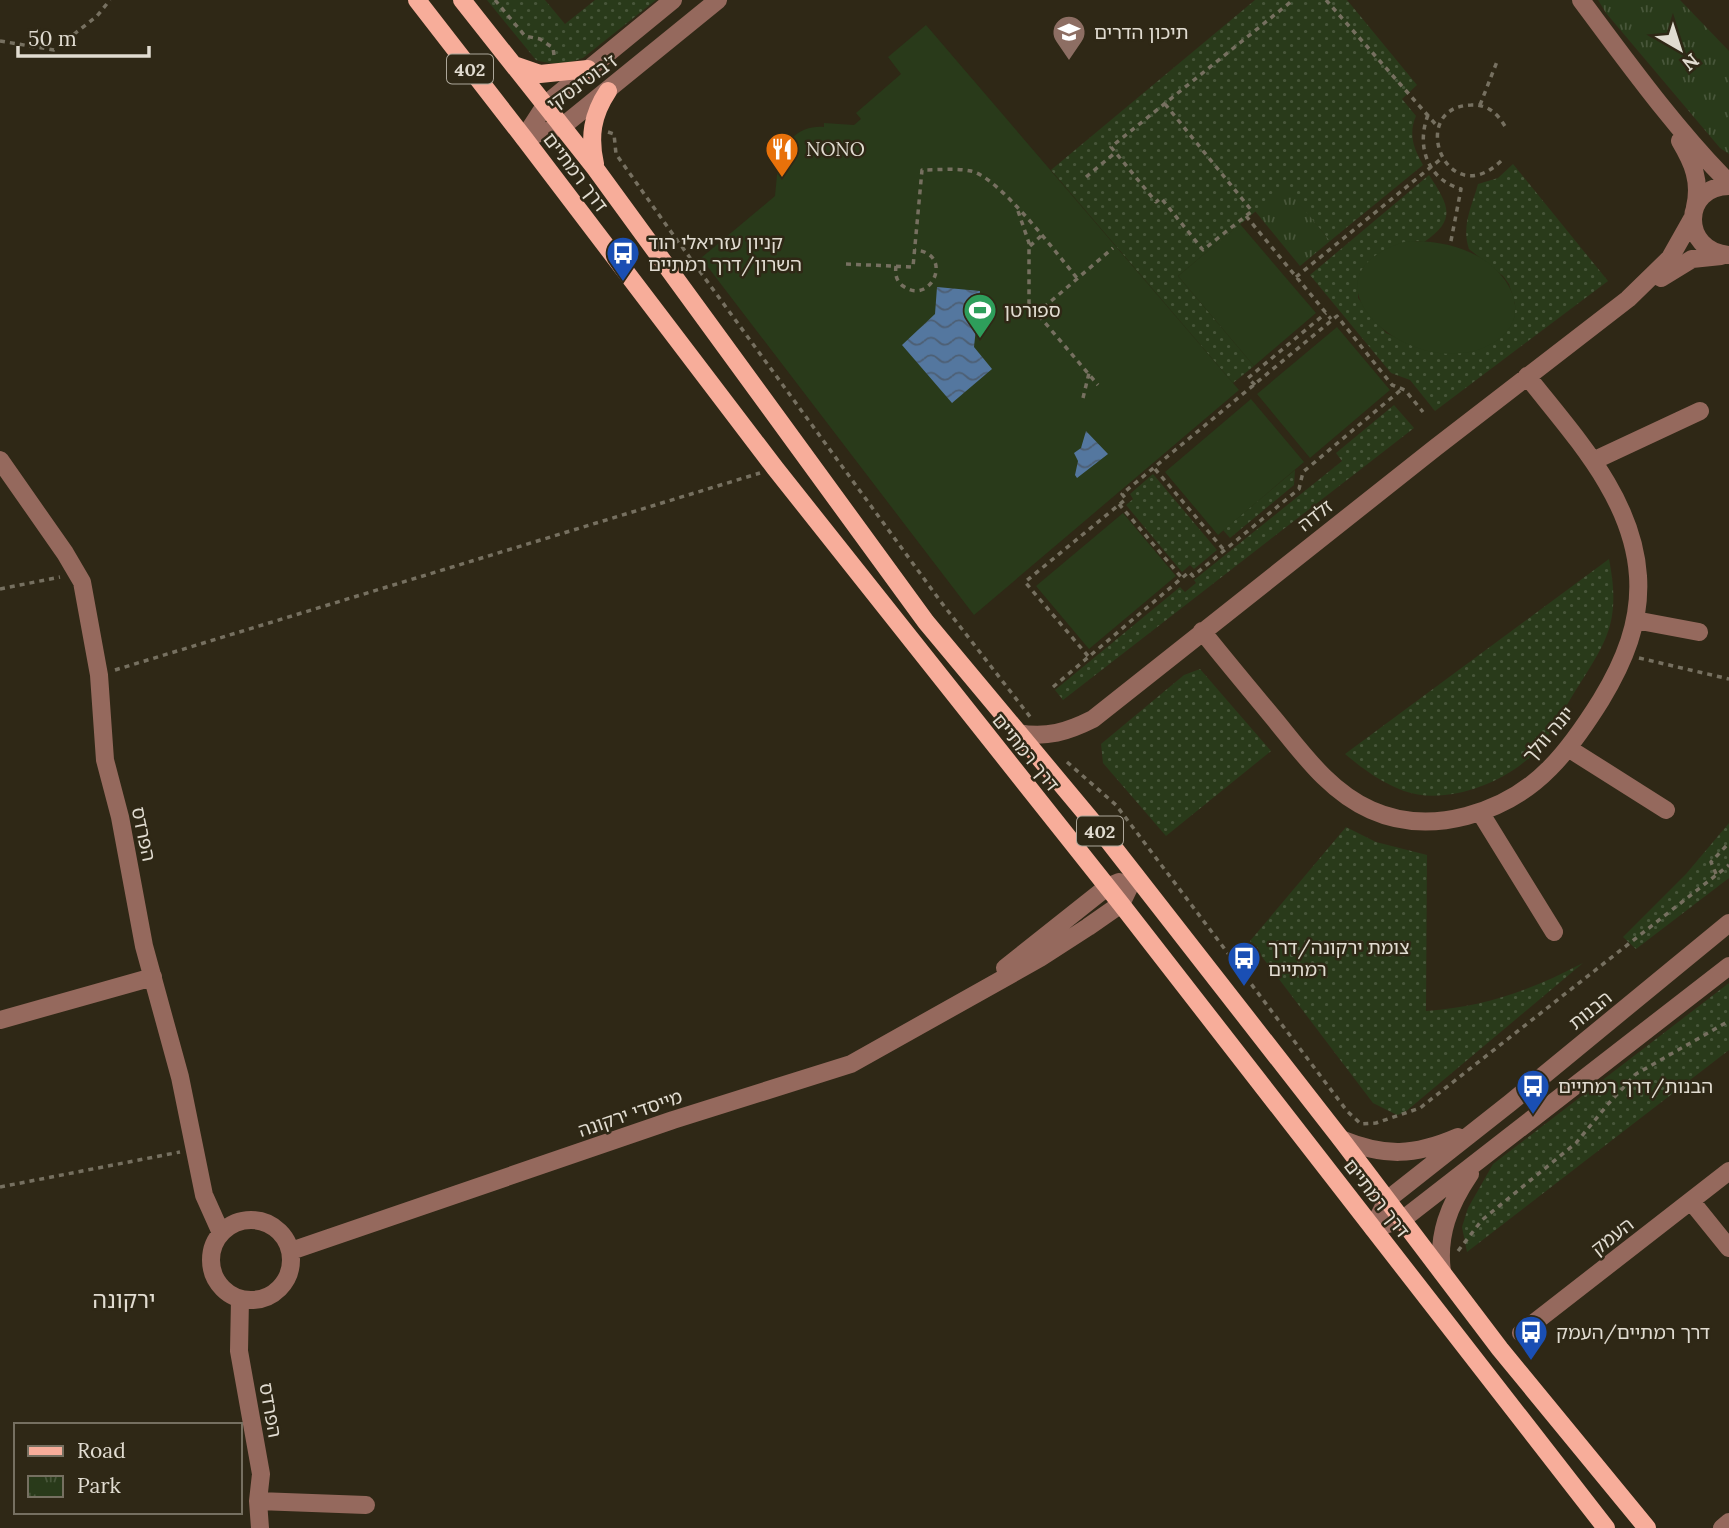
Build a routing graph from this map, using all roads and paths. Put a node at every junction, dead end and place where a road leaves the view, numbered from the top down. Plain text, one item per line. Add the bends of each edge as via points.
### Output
1 (110, 0) edge
2 (416, 0) edge
3 (462, 0) edge
4 (495, 0) edge
5 (673, 0) edge
6 (718, 0) edge
7 (1293, 0) edge
8 (1326, 0) edge
9 (1581, 0) edge
10 (0, 41) edge
11 (1498, 59) dead end
12 (514, 65) junction
13 (588, 69) junction
14 (557, 72) junction
15 (608, 91) junction
16 (1654, 96) junction
17 (546, 104) junction
18 (1166, 104) junction
19 (1480, 105) junction
20 (1429, 115) junction
21 (563, 126) junction
22 (1438, 127) junction
23 (1506, 128) dead end
24 (592, 130) junction
25 (524, 138) junction
26 (1116, 152) junction
27 (1442, 158) junction
28 (1501, 161) dead end
29 (1430, 167) junction
30 (595, 168) junction
31 (1086, 177) dead end
32 (1729, 184) edge
33 (1016, 206) junction
34 (1693, 213) junction
35 (1246, 216) junction
36 (1041, 236) junction
37 (1450, 246) dead end
38 (1029, 247) junction
39 (1113, 248) dead end
40 (915, 250) junction
41 (1728, 256) edge
42 (846, 264) dead end
43 (896, 266) junction
44 (1296, 277) junction
45 (1077, 278) junction
46 (1628, 299) junction
47 (1326, 313) junction
48 (1036, 314) junction
49 (1332, 320) junction
50 (1088, 373) junction
51 (1527, 376) junction
52 (1098, 385) dead end
53 (1255, 385) junction
54 (1402, 389) junction
55 (1083, 398) dead end
56 (1700, 411) dead end
57 (1423, 412) dead end
58 (0, 460) edge
59 (1593, 461) junction
60 (775, 468) junction
61 (1154, 468) junction
62 (1119, 504) junction
63 (1224, 550) junction
64 (77, 574) junction
65 (1182, 578) junction
66 (0, 589) edge
67 (1635, 620) junction
68 (1202, 631) junction
69 (1699, 632) dead end
70 (1625, 655) junction
71 (1088, 656) junction
72 (99, 675) junction
73 (1729, 679) edge
74 (1053, 687) dead end
75 (1011, 691) dead end
76 (1018, 733) junction
77 (1567, 748) junction
78 (1081, 772) dead end
79 (1666, 810) dead end
80 (1480, 812) junction
81 (1729, 843) edge
82 (1729, 864) edge
83 (1716, 874) junction
84 (1135, 875) junction
85 (1107, 887) junction
86 (1121, 904) junction
87 (1729, 923) edge
88 (1554, 932) dead end
89 (1729, 966) edge
90 (153, 977) junction
91 (972, 995) junction
92 (0, 1020) edge
93 (1729, 1021) edge
94 (1477, 1129) junction
95 (1341, 1139) junction
96 (196, 1149) junction
97 (1478, 1161) junction
98 (1729, 1171) edge
99 (0, 1187) edge
100 (1387, 1200) junction
101 (1691, 1201) junction
102 (1402, 1220) junction
103 (1373, 1228) junction
104 (221, 1233) junction
105 (1729, 1248) edge
106 (291, 1251) junction
107 (1442, 1272) junction
108 (240, 1299) junction
109 (1521, 1334) dead end
110 (258, 1501) junction
111 (366, 1505) dead end
112 (1729, 1521) edge
113 (260, 1528) edge
114 (1606, 1528) edge
115 (1647, 1528) edge
116 (1722, 1528) edge

1 - 10 path via 54,50
2 - 25 main road, דרך רמתיים / 402
3 - 12 main road, דרך רמתיים / 402
4 - 14 path via 525,36 553,48
5 - 13 street, ז'בוטינסקי
6 - 15 street, ז'בוטינסקי
7 - 18 path
8 - 20 path
9 - 16 street
11 - 19 path
12 - 14 main road via 540,74
12 - 17 main road, דרך רמתיים / 402
13 - 14 main road
13 - 17 street, ז'בוטינסקי
15 - 21 street, ז'בוטינסקי
15 - 24 main road
16 - 32 street
16 - 34 street via 1692,161 1698,194
17 - 21 main road, 402
17 - 25 street, ז'בוטינסקי
18 - 26 path via 1111,147
18 - 35 path via 1252,211
19 - 22 path via 1457,107
19 - 23 path via 1500,117
20 - 22 path
20 - 29 path via 1422,144
21 - 25 street, ז'בוטינסקי
21 - 30 main road, דרך רמתיים / 402
22 - 27 path via 1437,147
24 - 30 main road
24 - 75 path via 614,134 616,154 669,229
25 - 60 main road, דרך רמתיים / 402
26 - 31 path
26 - 35 path via 1203,250
27 - 28 path via 1449,167 1470,175 1482,174
27 - 29 path
29 - 37 path via 1461,189
29 - 44 path
30 - 76 main road, דרך רמתיים / 402 via 926,622
32 - 34 street via 1706,193
33 - 36 path
33 - 38 path
33 - 40 path via 972,171 922,170
34 - 41 street via 1698,240 1706,249
34 - 46 street, זלדה via 1670,258
35 - 44 path
36 - 38 path
36 - 45 path
38 - 48 path via 1029,304
39 - 45 path
40 - 43 path via 913,267
40 - 43 path via 928,253 936,264 931,284 919,290 906,288 897,279
41 - 46 street, זלדה via 1692,259
42 - 43 path
44 - 47 path
45 - 48 path
46 - 51 street, זלדה
47 - 49 path
47 - 53 path via 1248,378
48 - 50 path
49 - 53 path
49 - 54 path via 1337,316 1392,385
50 - 52 path
50 - 55 path
51 - 59 street, יונה וולך
51 - 68 street, זלדה
53 - 61 path
54 - 57 path
54 - 63 path via 1303,472 1299,489
56 - 59 street
58 - 64 street, הפרדס
59 - 67 street, יונה וולך via 1626,520 1635,553 1639,577
60 - 72 path
60 - 85 main road, דרך רמתיים / 402
61 - 62 path via 1122,494 1126,499
61 - 63 path
62 - 65 path
62 - 71 path via 1025,582
63 - 65 path via 1193,576 1189,572
64 - 66 path
64 - 72 street, הפרדס
65 - 71 path
67 - 69 street
67 - 70 street, יונה וולך
68 - 76 street, זלדה via 1093,719 1045,736
68 - 80 street, יונה וולך via 1339,791 1371,811 1406,820 1443,822
70 - 73 path
70 - 77 street, יונה וולך
71 - 74 path
72 - 90 street, הפרדס via 105,760
76 - 84 main road, דרך רמתיים / 402
77 - 79 street
77 - 80 street, יונה וולך via 1522,790
78 - 83 path via 1116,805 1361,1124 1376,1124 1420,1108
80 - 88 street
81 - 83 path via 1711,862
82 - 83 path
84 - 85 street, מייסדי ירקונה
84 - 86 street
84 - 95 main road, דרך רמתיים / 402
85 - 86 main road, דרך רמתיים / 402
85 - 91 street, מייסדי ירקונה
86 - 91 street, מייסדי ירקונה via 1040,958
86 - 103 main road, דרך רמתיים / 402
87 - 94 street, הבנות
89 - 97 street
90 - 92 street
90 - 96 street, הפרדס
91 - 106 street, מייסדי ירקונה via 851,1064
93 - 107 path via 1636,1074 1576,1143 1482,1220
94 - 95 street, הבנות via 1419,1152 1391,1152
94 - 100 street, הבנות
95 - 100 main road, דרך רמתיים / 402
96 - 99 path
96 - 104 street, הפרדס via 204,1195
97 - 102 street
97 - 107 street via 1445,1222 1439,1252
98 - 101 street, העמק
100 - 102 main road, דרך רמתיים / 402
100 - 103 street, הבנות
101 - 105 street
101 - 109 street, העמק
102 - 103 street
102 - 107 main road, דרך רמתיים / 402
103 - 114 main road, דרך רמתיים / 402
104 - 106 street via 237,1222 263,1222 276,1228
104 - 108 street via 213,1245 214,1278
106 - 108 street via 290,1271 277,1291 254,1301
107 - 115 main road, דרך רמתיים / 402
108 - 110 street, הפרדס via 239,1351 261,1474
110 - 111 street
110 - 113 street, הפרדס
112 - 116 street

